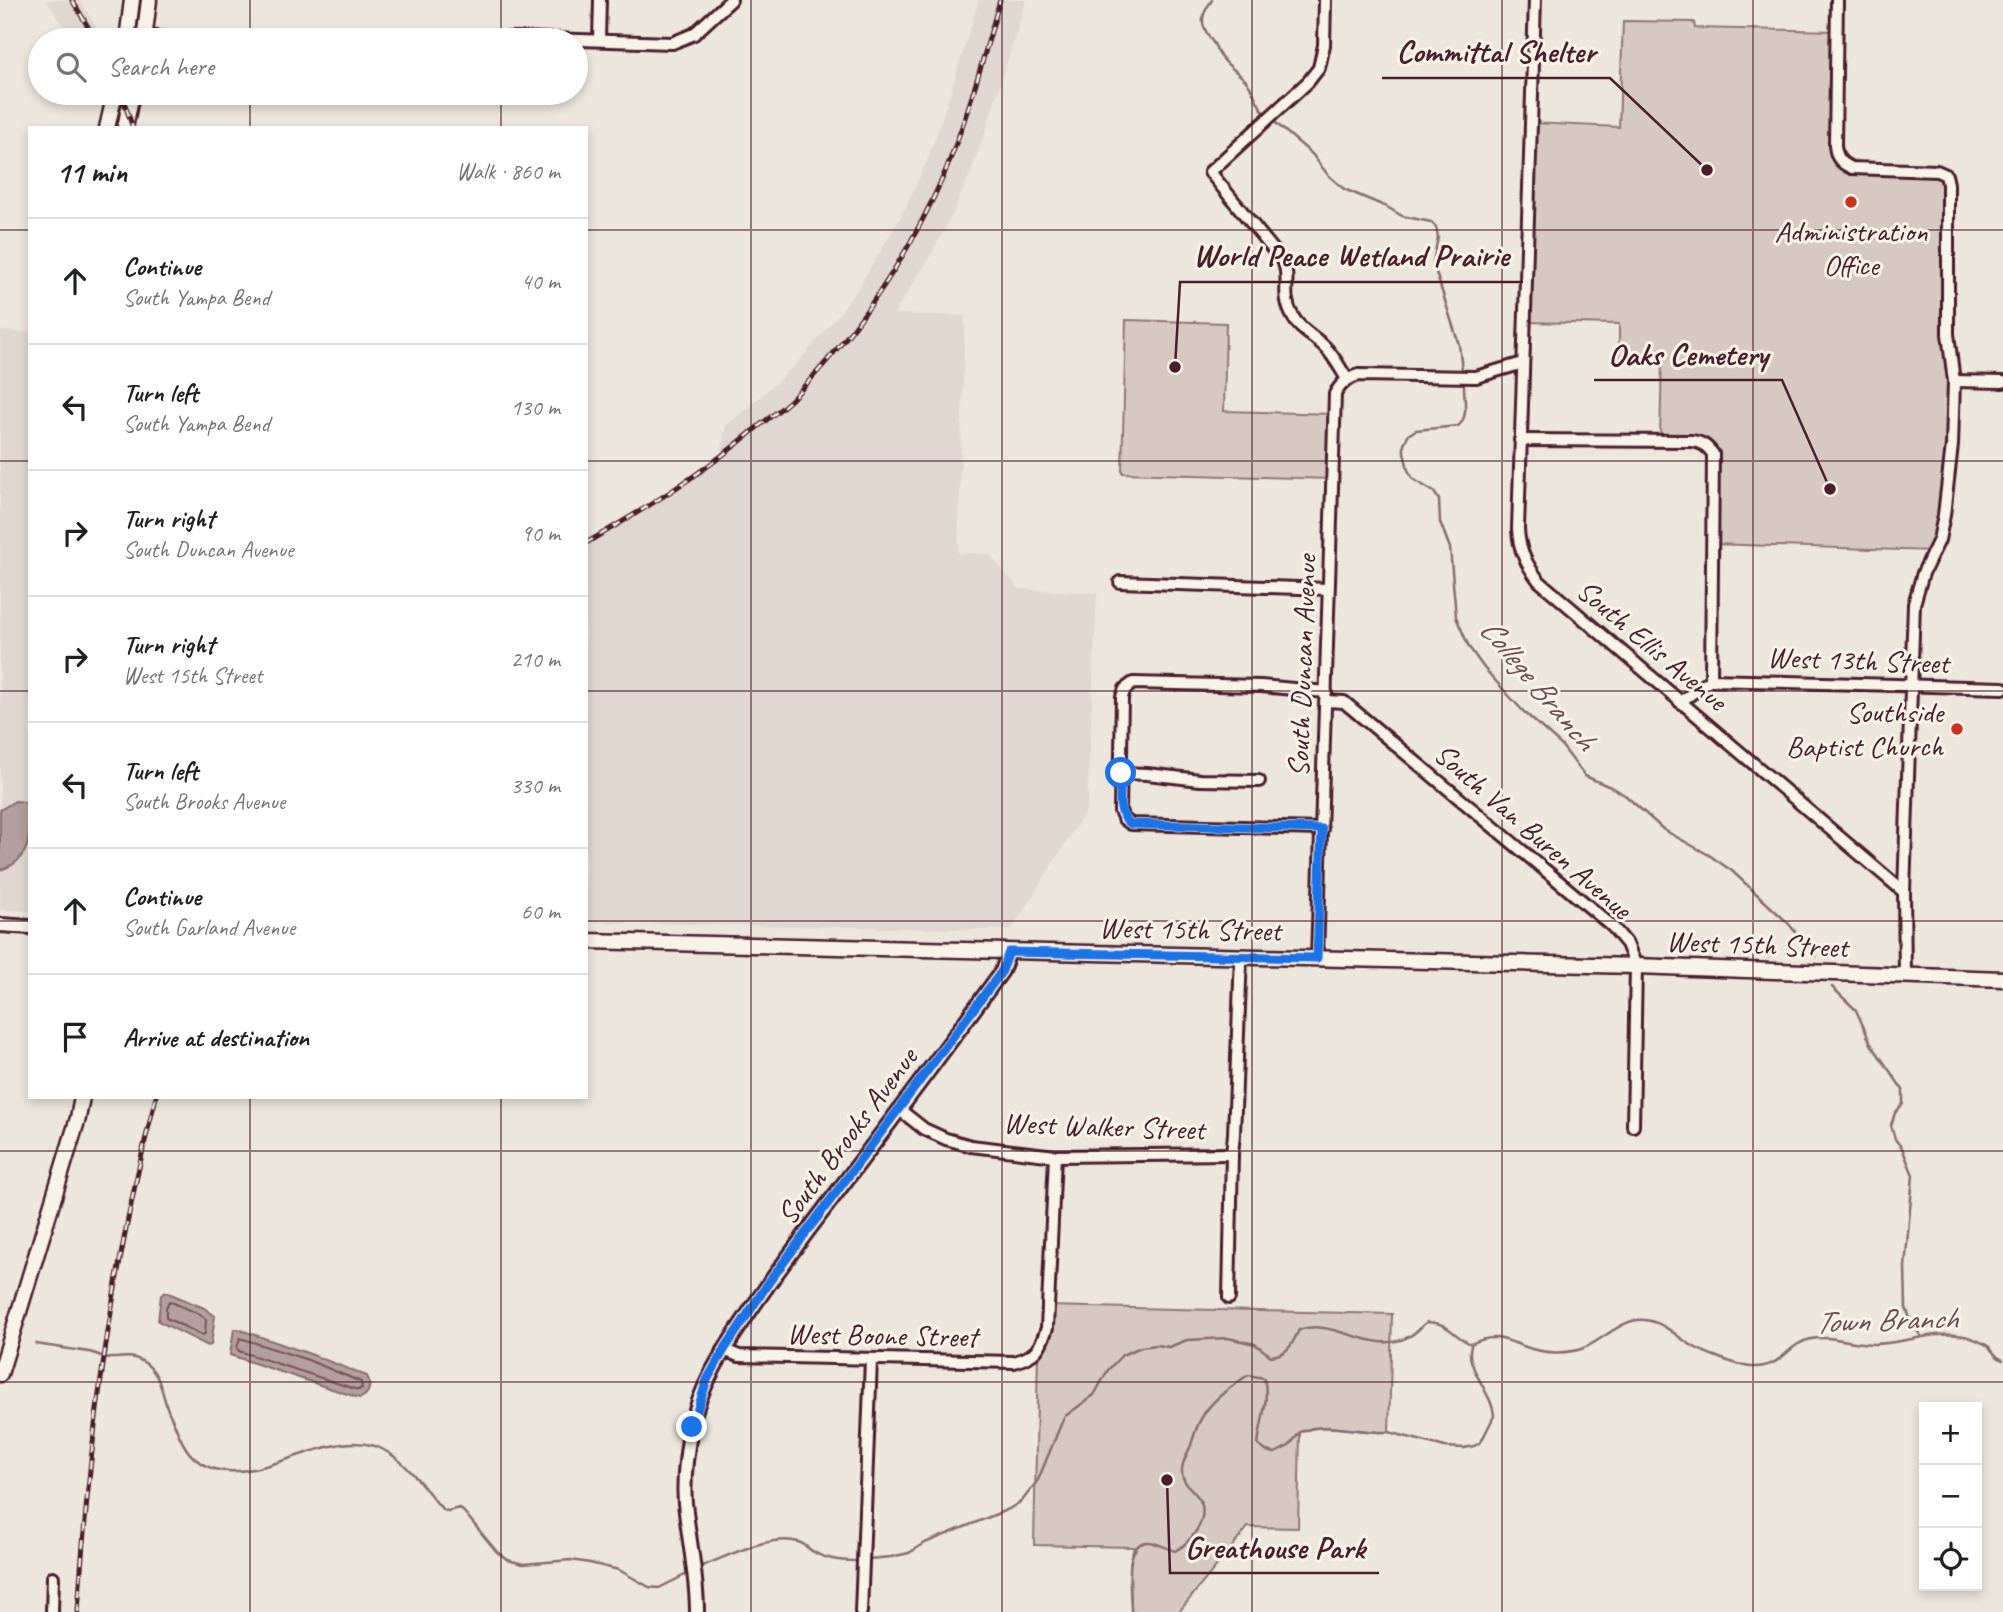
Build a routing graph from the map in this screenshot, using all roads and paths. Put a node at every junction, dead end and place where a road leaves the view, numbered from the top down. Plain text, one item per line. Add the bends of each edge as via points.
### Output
1 (132, 0) edge
2 (149, 0) edge
3 (600, 0) edge
4 (731, 0) edge
5 (1325, 0) edge
6 (1535, 0) edge
7 (1837, 0) edge
8 (129, 28) edge
9 (146, 28) edge
10 (588, 40) edge
11 (599, 40) junction
12 (112, 105) edge
13 (130, 105) edge
14 (107, 126) edge
15 (125, 126) edge
16 (1523, 363) junction
17 (1347, 379) junction
18 (1954, 382) junction
19 (2003, 383) edge
20 (1520, 440) junction
21 (1120, 582) dead end
22 (1328, 589) junction
23 (1711, 680) junction
24 (1913, 686) junction
25 (2003, 688) edge
26 (1326, 696) junction
27 (1681, 702) junction
28 (1121, 773) junction
29 (1259, 781) dead end
30 (1322, 829) junction
31 (1904, 892) junction
32 (0, 925) edge
33 (28, 927) edge
34 (588, 941) edge
35 (1009, 952) junction
36 (1241, 956) junction
37 (1317, 958) junction
38 (1636, 966) junction
39 (1905, 976) junction
40 (2003, 979) edge
41 (82, 1099) edge
42 (900, 1110) junction
43 (1633, 1126) dead end
44 (1232, 1154) junction
45 (1055, 1156) junction
46 (1229, 1298) dead end
47 (724, 1350) junction
48 (871, 1360) junction
49 (0, 1374) edge
50 (53, 1577) dead end
51 (52, 1612) edge
52 (697, 1612) edge
53 (861, 1612) edge

1 - 8 main road
2 - 9 main road
3 - 11 street
4 - 11 street via 694,34 671,43
5 - 17 street via 1319,68 1210,172 1284,263 1286,302 1294,319 1325,347
6 - 16 street, South Ellis Avenue
7 - 18 street via 1838,159 1852,168 1937,171 1946,176 1948,334
10 - 11 street
12 - 14 main road
13 - 15 main road
16 - 17 street via 1476,377 1358,375
16 - 20 street, South Ellis Avenue
17 - 22 street, South Duncan Avenue via 1335,394
18 - 19 street
18 - 24 street via 1944,515 1914,604
20 - 23 street via 1691,440 1701,442 1713,454
20 - 27 street, South Ellis Avenue via 1519,544 1523,558 1539,581
21 - 22 street
22 - 26 street, South Duncan Avenue
23 - 24 street, West 13th Street
23 - 27 street
24 - 25 street, West 13th Street
24 - 31 street
26 - 28 street, South Van Buren Avenue via 1261,686 1133,683 1122,697
26 - 30 street, South Duncan Avenue
26 - 38 street, South Van Buren Avenue via 1344,702 1612,926 1627,944
27 - 31 street, South Ellis Avenue
28 - 29 street
28 - 30 street via 1120,811 1131,824
30 - 37 street, South Duncan Avenue
31 - 39 street
32 - 33 street
34 - 35 main road, West 15th Street
35 - 36 main road, West 15th Street
35 - 42 street, South Brooks Avenue via 1002,971
36 - 37 main road, West 15th Street
36 - 44 street
37 - 38 main road, West 15th Street
38 - 39 main road, West 15th Street
38 - 43 street, South Van Buren Avenue
39 - 40 main road, West 15th Street
41 - 49 main road
42 - 45 street, West Walker Street via 946,1139
42 - 47 street, South Brooks Avenue via 769,1282
44 - 45 street, West Walker Street
44 - 46 street
45 - 48 street, West Boone Street via 1047,1328 1037,1351 1014,1362
47 - 48 street, West Boone Street via 739,1356
47 - 52 street, South Brooks Avenue via 698,1404 687,1457 685,1510
48 - 53 street
50 - 51 street

